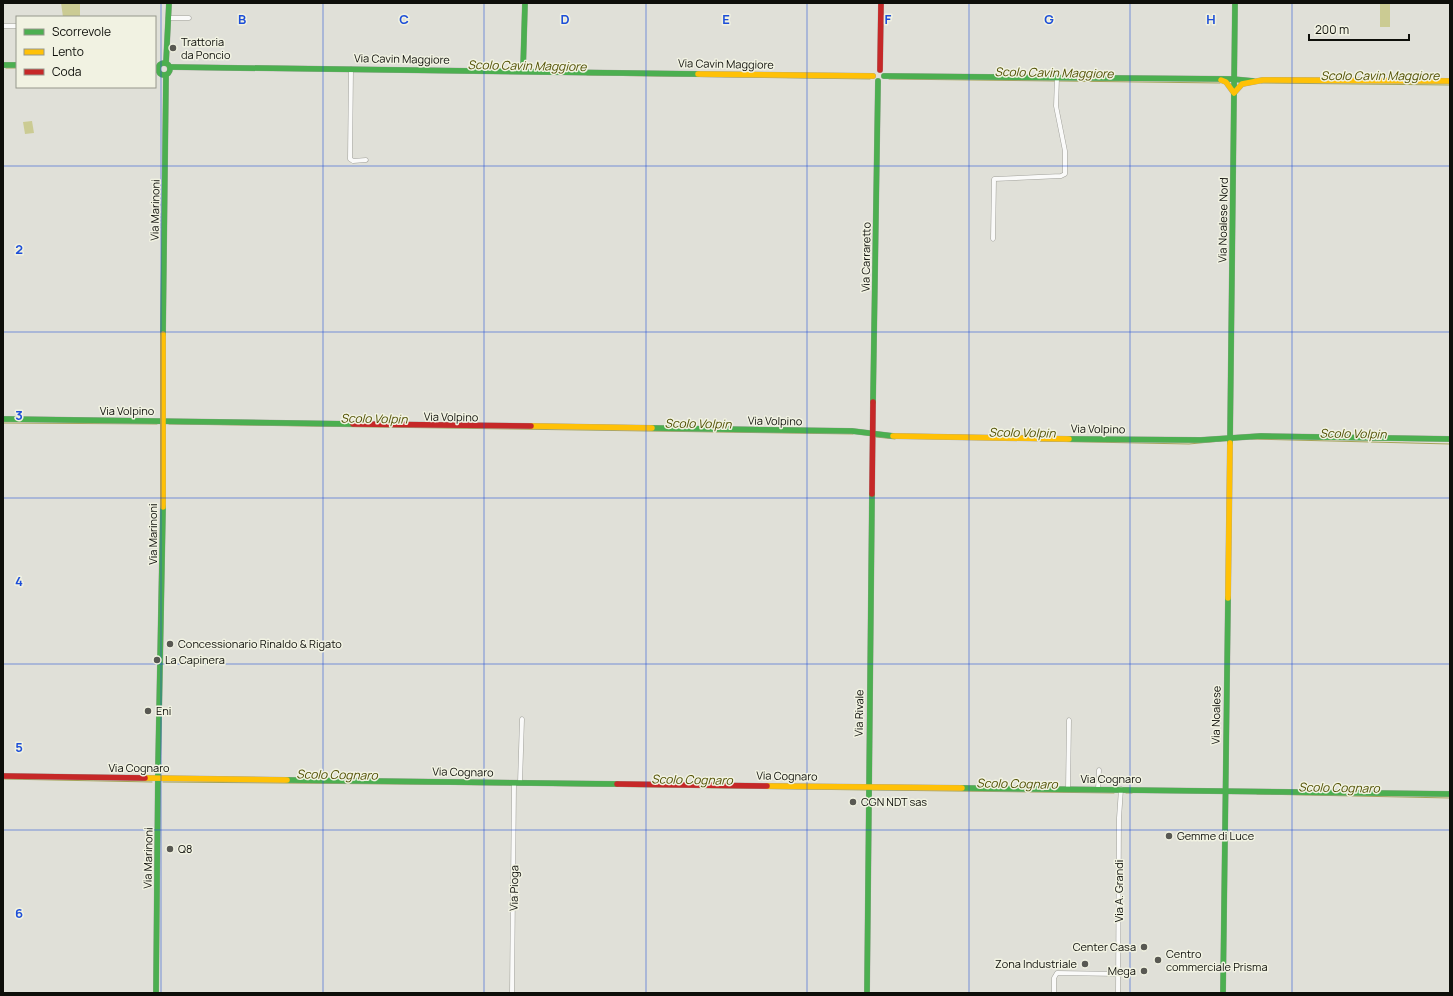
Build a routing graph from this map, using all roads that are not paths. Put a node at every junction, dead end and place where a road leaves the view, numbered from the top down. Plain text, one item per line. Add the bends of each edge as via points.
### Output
1 (169, 3) edge
2 (525, 3) edge
3 (881, 3) edge
4 (1235, 3) edge
5 (168, 18) junction
6 (189, 18) dead end
7 (3, 26) edge
8 (16, 26) edge
9 (166, 63) junction
10 (3, 65) edge
11 (16, 65) edge
12 (157, 67) edge
13 (170, 67) junction
14 (880, 70) junction
15 (351, 71) junction
16 (523, 71) junction
17 (166, 75) junction
18 (873, 76) junction
19 (884, 76) junction
20 (1218, 80) junction
21 (1234, 80) junction
22 (878, 81) junction
23 (1057, 81) junction
24 (1253, 81) junction
25 (1226, 82) junction
26 (1450, 82) edge
27 (1242, 84) junction
28 (1234, 93) junction
29 (366, 160) dead end
30 (993, 239) dead end
31 (3, 419) edge
32 (162, 421) junction
33 (874, 436) junction
34 (1230, 437) junction
35 (1450, 439) edge
36 (522, 719) dead end
37 (1069, 720) dead end
38 (1098, 770) dead end
39 (3, 776) edge
40 (158, 778) junction
41 (517, 783) junction
42 (868, 787) junction
43 (1068, 789) junction
44 (1098, 789) junction
45 (1121, 789) junction
46 (1225, 790) junction
47 (1450, 794) edge
48 (1118, 974) junction
49 (156, 993) edge
50 (512, 993) edge
51 (867, 993) edge
52 (1054, 993) edge
53 (1118, 993) edge
54 (1223, 993) edge

1 - 5 street
2 - 16 street
3 - 14 street
4 - 21 street, Via Noalese Nord
5 - 6 street
5 - 9 street
7 - 8 street
9 - 12 street
9 - 13 street
10 - 11 street
12 - 17 street via 160,73
13 - 15 street, Via Cavin Maggiore
13 - 17 street, Via Marinoni via 170,72
14 - 18 street
14 - 19 street
15 - 16 street, Via Cavin Maggiore
15 - 29 street via 350,159
16 - 18 street, Via Cavin Maggiore
17 - 32 street, Via Marinoni
18 - 22 street
19 - 22 street
19 - 23 street
20 - 21 street
20 - 23 street
20 - 25 street
21 - 24 street
21 - 25 street
21 - 27 street
21 - 28 street, Via Noalese Nord
22 - 33 street, Via Carraretto
23 - 30 street via 1056,106 1065,151 1065,174 994,179
24 - 26 street
24 - 27 street
25 - 28 street
27 - 28 street
28 - 34 street, Via Noalese Nord
31 - 32 street, Via Volpino
32 - 33 street, Via Volpino via 852,432
32 - 40 street, Via Marinoni via 164,539
33 - 34 street, Via Volpino via 1161,440
33 - 42 street, Via Rivale
34 - 35 street, Via Volpino
34 - 46 street, Via Noalese
36 - 41 street, Via Pioga
37 - 43 street
38 - 44 street
39 - 40 street, Via Cognaro
40 - 41 street, Via Cognaro
40 - 49 street, Via Marinoni
41 - 42 street, Via Cognaro
41 - 50 street, Via Pioga
42 - 43 street, Via Cognaro
42 - 51 street, Via Rivale
43 - 44 street, Via Cognaro
44 - 45 street, Via Cognaro
45 - 46 street, Via Cognaro
45 - 48 street, Via A. Grandi
46 - 47 street, Via Cognaro
46 - 54 street, Via Noalese
48 - 52 street via 1057,973 1054,978
48 - 53 street, Via A. Grandi

